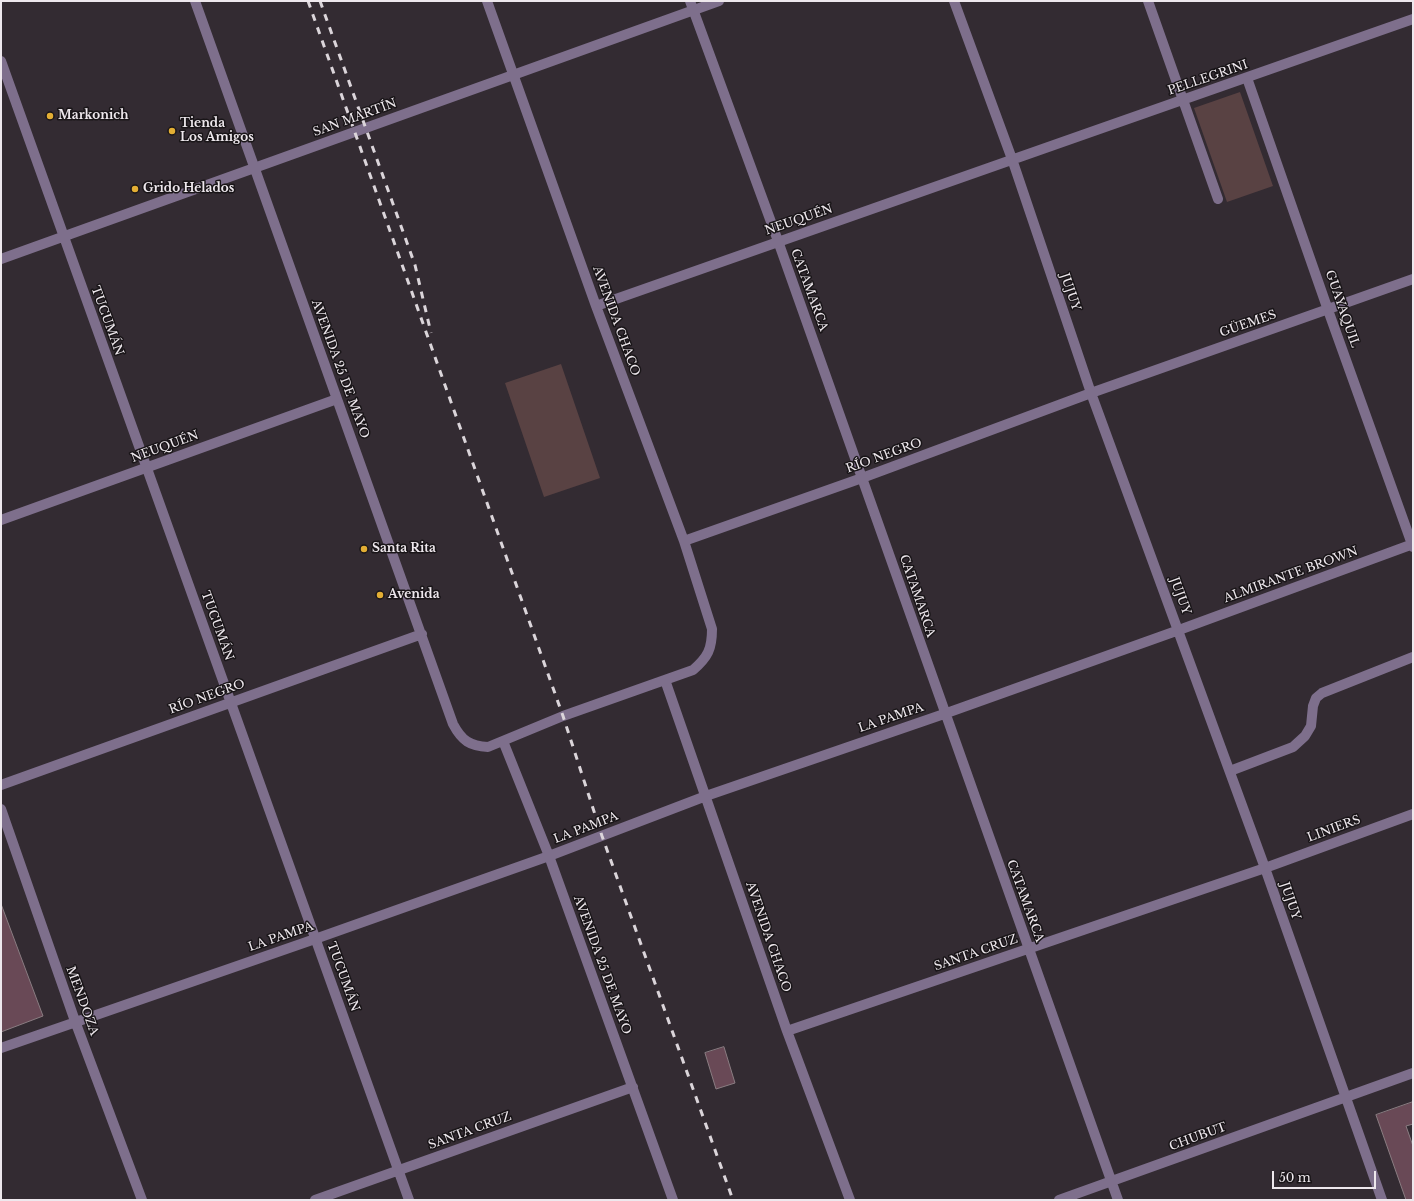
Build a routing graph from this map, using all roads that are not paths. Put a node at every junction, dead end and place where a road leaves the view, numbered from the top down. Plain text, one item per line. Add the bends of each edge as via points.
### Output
1 (195, 1) edge
2 (487, 1) edge
3 (719, 1) edge
4 (954, 1) edge
5 (1148, 1) edge
6 (692, 6) edge
7 (1413, 19) edge
8 (1, 61) edge
9 (513, 76) junction
10 (1247, 78) junction
11 (1183, 101) junction
12 (1012, 159) junction
13 (255, 169) junction
14 (1218, 199) dead end
15 (63, 237) junction
16 (778, 241) junction
17 (1, 259) edge
18 (1413, 279) edge
19 (596, 306) junction
20 (1328, 310) junction
21 (1091, 393) junction
22 (337, 399) junction
23 (146, 468) junction
24 (862, 478) junction
25 (1, 520) edge
26 (684, 541) junction
27 (1413, 545) edge
28 (1179, 630) junction
29 (422, 634) junction
30 (1413, 656) edge
31 (665, 680) junction
32 (231, 703) junction
33 (944, 714) junction
34 (502, 742) junction
35 (1230, 771) junction
36 (1, 785) edge
37 (706, 796) junction
38 (1, 809) edge
39 (1413, 814) edge
40 (548, 856) junction
41 (1265, 868) junction
42 (315, 939) junction
43 (1028, 949) junction
44 (75, 1021) junction
45 (787, 1031) junction
46 (1, 1048) edge
47 (1413, 1073) edge
48 (633, 1087) junction
49 (1346, 1098) junction
50 (399, 1171) junction
51 (1111, 1181) junction
52 (142, 1200) edge
53 (315, 1200) edge
54 (409, 1200) edge
55 (673, 1200) edge
56 (850, 1200) edge
57 (1058, 1200) edge
58 (1118, 1200) edge
59 (1382, 1200) edge

1 - 13 street, AVENIDA 25 DE MAYO
2 - 9 street, AVENIDA CHACO
3 - 6 street, SAN MARTÍN
4 - 12 street, JUJUY
5 - 11 street
6 - 9 street, SAN MARTÍN
6 - 16 street, CATAMARCA
7 - 10 street, PELLEGRINI
8 - 15 street, TUCUMÁN
9 - 13 street, SAN MARTÍN
9 - 19 street, AVENIDA CHACO
10 - 11 street, PELLEGRINI
10 - 20 street, GUAYAQUIL
11 - 12 street, PELLEGRINI
11 - 14 street
12 - 16 street, NEUQUÉN
12 - 21 street, JUJUY
13 - 15 street, SAN MARTÍN
13 - 22 street, AVENIDA 25 DE MAYO
15 - 17 street, SAN MARTÍN
15 - 23 street, TUCUMÁN
16 - 19 street, NEUQUÉN
16 - 24 street, CATAMARCA
18 - 20 street, GÜEMES
19 - 26 street, AVENIDA CHACO
20 - 21 street, GÜEMES
20 - 27 street, GUAYAQUIL
21 - 24 street, RÍO NEGRO
21 - 28 street, JUJUY
22 - 23 street, NEUQUÉN
22 - 29 street, AVENIDA 25 DE MAYO
23 - 25 street, NEUQUÉN
23 - 32 street, TUCUMÁN
24 - 26 street, RÍO NEGRO
24 - 33 street, CATAMARCA
26 - 31 street, AVENIDA CHACO via 712,629 712,641 709,652 693,670
27 - 28 street, ALMIRANTE BROWN
28 - 33 street, LA PAMPA
28 - 35 street, JUJUY
29 - 32 street, RÍO NEGRO
29 - 34 street, AVENIDA 25 DE MAYO via 453,724 459,734 467,742 477,746 488,747
30 - 35 street via 1322,693 1316,698 1313,706 1311,726 1293,747
31 - 34 street via 563,716
31 - 37 street, AVENIDA CHACO
32 - 36 street, RÍO NEGRO
32 - 42 street, TUCUMÁN
33 - 37 street, LA PAMPA
33 - 43 street, CATAMARCA
34 - 40 street, AVENIDA 25 DE MAYO
35 - 41 street, JUJUY
37 - 40 street, LA PAMPA
37 - 45 street, AVENIDA CHACO
38 - 44 street, MENDOZA
39 - 41 street, LINIERS
40 - 42 street, LA PAMPA
40 - 48 street, AVENIDA 25 DE MAYO
41 - 43 street, SANTA CRUZ
41 - 49 street, JUJUY
42 - 44 street, LA PAMPA
42 - 50 street, TUCUMÁN
43 - 45 street, SANTA CRUZ
43 - 51 street, CATAMARCA
44 - 46 street, LA PAMPA
44 - 52 street, MENDOZA
45 - 56 street, AVENIDA CHACO
47 - 49 street, CHUBUT
48 - 50 street, SANTA CRUZ
48 - 55 street, AVENIDA 25 DE MAYO
49 - 51 street, CHUBUT
49 - 59 street, JUJUY
50 - 53 street, SANTA CRUZ
50 - 54 street, TUCUMÁN
51 - 57 street, CHUBUT
51 - 58 street, CATAMARCA

